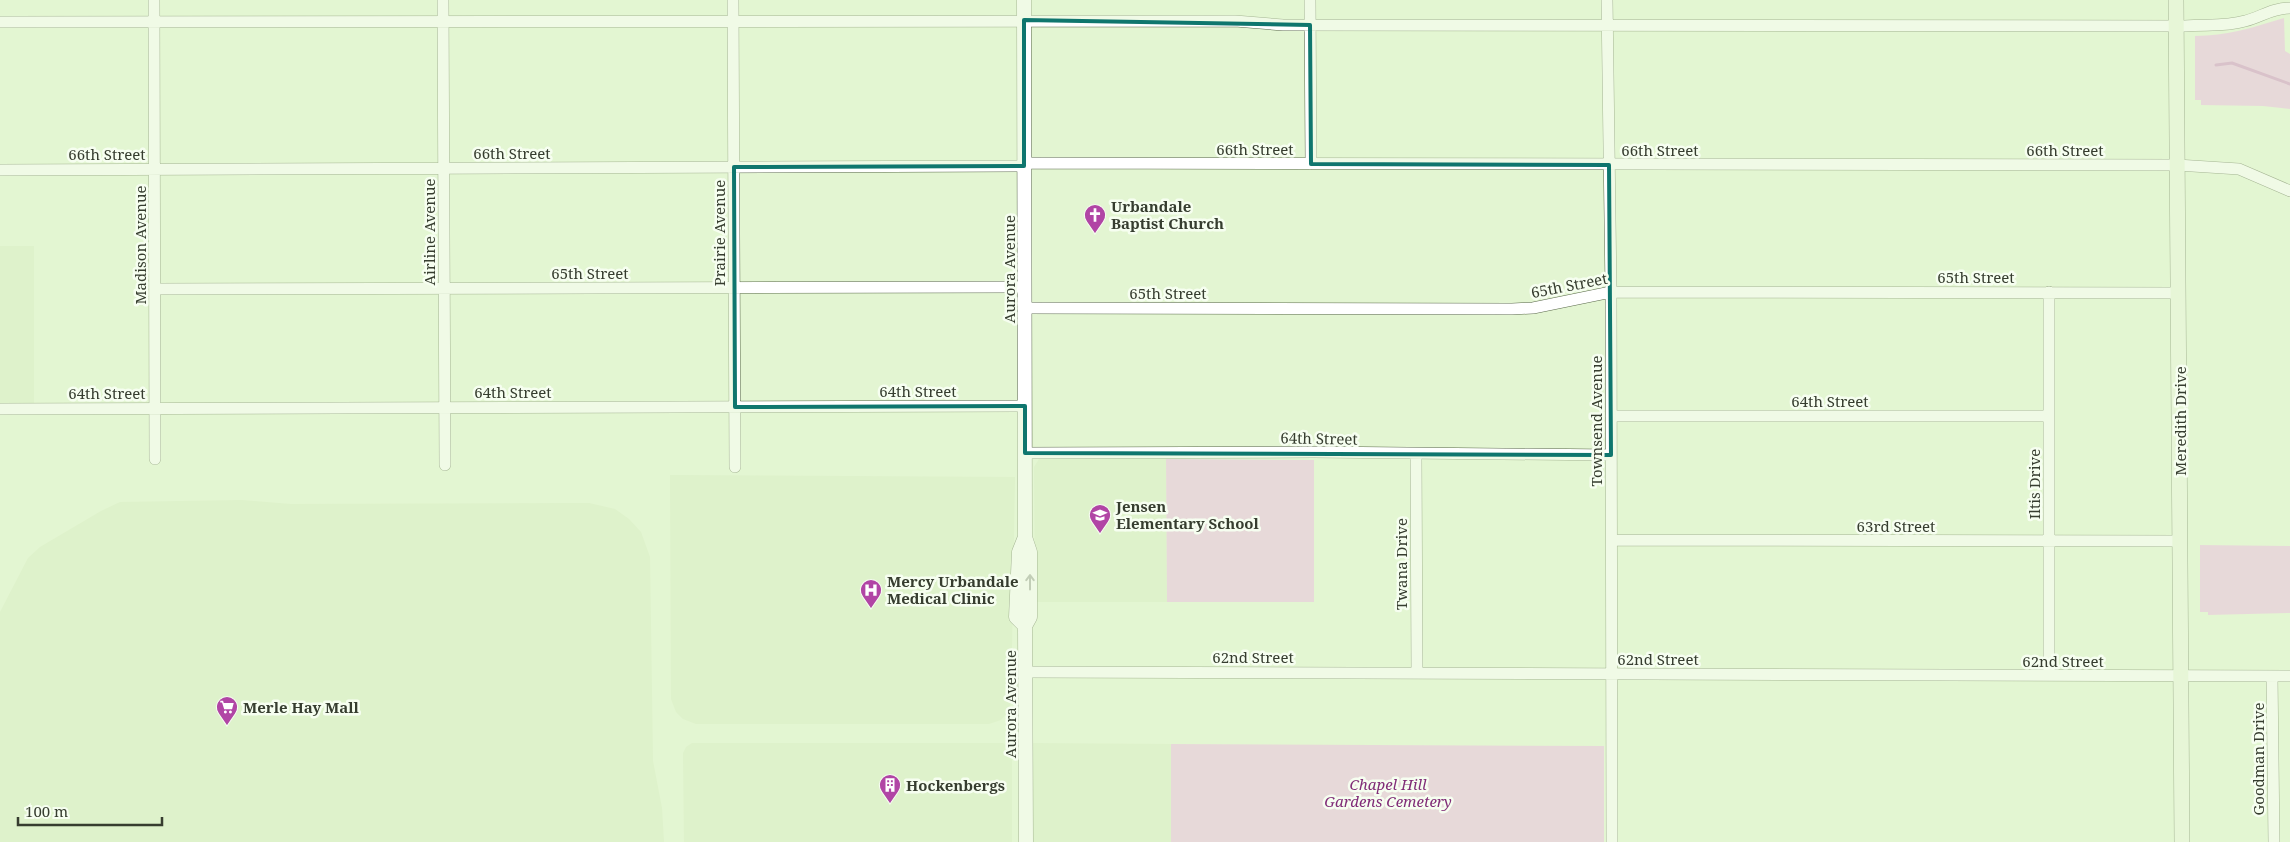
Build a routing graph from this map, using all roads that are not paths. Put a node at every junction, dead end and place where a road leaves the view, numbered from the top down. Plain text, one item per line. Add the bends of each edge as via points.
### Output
1 (154, 0) edge
2 (443, 0) edge
3 (733, 0) edge
4 (1024, 0) edge
5 (1310, 0) edge
6 (1607, 0) edge
7 (2176, 0) edge
8 (2290, 8) edge
9 (1024, 20) junction
10 (443, 21) junction
11 (733, 21) junction
12 (0, 22) edge
13 (154, 22) junction
14 (1310, 25) junction
15 (1608, 26) junction
16 (2176, 26) junction
17 (1311, 164) junction
18 (1024, 165) junction
19 (1609, 165) junction
20 (2177, 165) junction
21 (734, 167) junction
22 (444, 168) junction
23 (154, 169) junction
24 (0, 170) edge
25 (2290, 191) edge
26 (1025, 287) junction
27 (444, 288) junction
28 (734, 288) junction
29 (155, 289) junction
30 (1611, 292) junction
31 (2049, 292) junction
32 (2178, 293) junction
33 (1025, 308) junction
34 (1025, 406) junction
35 (735, 407) junction
36 (155, 408) junction
37 (445, 408) junction
38 (0, 409) edge
39 (1612, 416) junction
40 (2049, 416) junction
41 (1025, 453) junction
42 (1416, 454) junction
43 (1612, 456) junction
44 (155, 459) dead end
45 (445, 465) dead end
46 (735, 467) dead end
47 (1612, 540) junction
48 (2049, 541) junction
49 (2181, 541) junction
50 (1026, 672) junction
51 (1416, 672) junction
52 (1612, 673) junction
53 (2049, 676) junction
54 (2181, 676) junction
55 (2272, 676) junction
56 (2290, 676) edge
57 (1026, 842) edge
58 (1612, 842) edge
59 (2182, 842) edge
60 (2274, 842) edge

1 - 13 street, Madison Avenue
2 - 10 street, Airline Avenue
3 - 11 street, Prairie Avenue
4 - 9 street, Aurora Avenue
5 - 14 street
6 - 15 street, Townsend Avenue
7 - 16 main road, Meredith Drive
8 - 16 street via 2279,8 2229,24
9 - 11 street
9 - 14 street via 1235,21
9 - 18 street, Aurora Avenue
10 - 11 street
10 - 13 street
10 - 22 street, Airline Avenue
11 - 21 street, Prairie Avenue
12 - 13 street
13 - 23 street, Madison Avenue
14 - 15 street
14 - 17 street
15 - 16 street
15 - 19 street, Townsend Avenue
16 - 20 main road, Meredith Drive
17 - 18 street, 66th Street
17 - 19 street, 66th Street
18 - 21 street, 66th Street
18 - 26 street, Aurora Avenue
19 - 20 street, 66th Street
19 - 30 street, Townsend Avenue
20 - 25 street, 66th Street via 2239,169
20 - 32 main road, Meredith Drive
21 - 22 street, 66th Street
21 - 28 street, Prairie Avenue
22 - 23 street, 66th Street
22 - 27 street, Airline Avenue
23 - 24 street, 66th Street
23 - 29 street, Madison Avenue
26 - 28 street, 65th Street
26 - 33 street, Aurora Avenue
27 - 28 street, 65th Street
27 - 29 street, 65th Street
27 - 37 street, Airline Avenue
28 - 35 street, Prairie Avenue
29 - 36 street, Madison Avenue
30 - 31 street, 65th Street
30 - 33 street, 65th Street via 1512,310
30 - 39 street, Townsend Avenue
31 - 32 street, 65th Street
31 - 40 street, Iltis Drive
32 - 49 main road, Meredith Drive
33 - 34 street, Aurora Avenue
34 - 35 street, 64th Street
34 - 41 street, Aurora Avenue
35 - 37 street, 64th Street
35 - 46 street, Prairie Avenue
36 - 37 street, 64th Street
36 - 38 street, 64th Street
36 - 44 street, Madison Avenue
37 - 45 street, Airline Avenue
39 - 40 street, 64th Street
39 - 43 street, Townsend Avenue
40 - 48 street, Iltis Drive
41 - 42 street, 64th Street
41 - 50 street, Aurora Avenue via 1025,537 1019,552 1016,617 1025,626
42 - 43 street, 64th Street
42 - 51 street, Twana Drive
43 - 47 street, Townsend Avenue
47 - 48 street, 63rd Street
47 - 52 street, Townsend Avenue
48 - 49 street, 63rd Street
48 - 53 street, Iltis Drive
49 - 54 main road, Meredith Drive
50 - 51 street, 62nd Street
50 - 57 street, Aurora Avenue
51 - 52 street, 62nd Street
52 - 53 street, 62nd Street
52 - 58 street, Townsend Avenue
53 - 54 street, 62nd Street
54 - 55 street, 62nd Street
54 - 59 main road, Meredith Drive
55 - 56 street, 62nd Street
55 - 60 street, Goodman Drive

